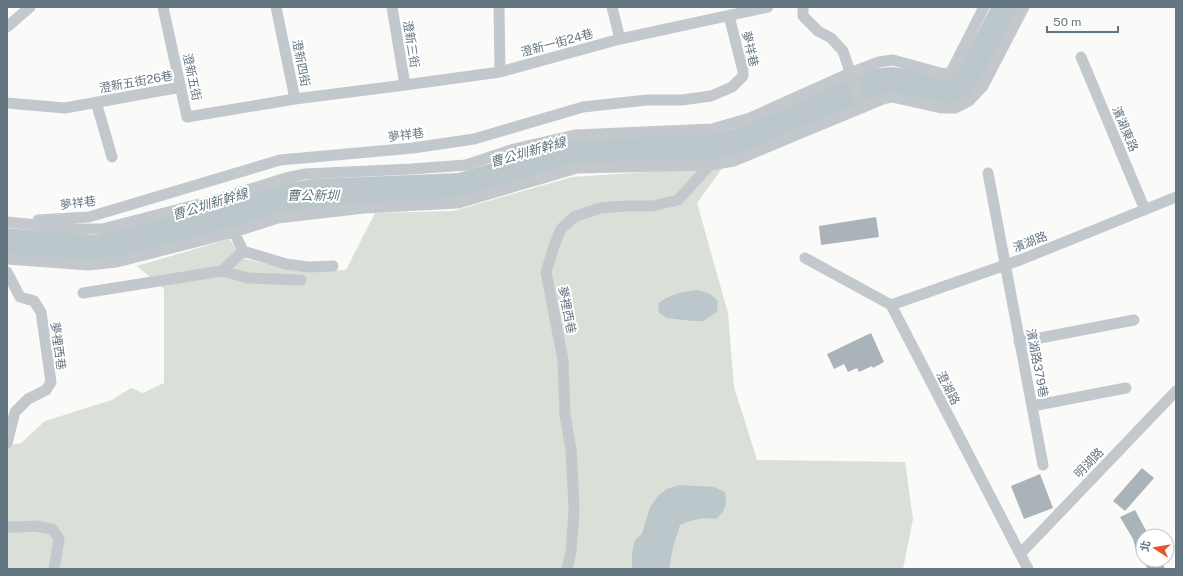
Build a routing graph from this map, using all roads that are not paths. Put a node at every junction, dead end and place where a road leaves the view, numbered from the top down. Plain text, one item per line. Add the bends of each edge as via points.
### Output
1 (30, 7) edge
2 (163, 7) edge
3 (276, 7) edge
4 (392, 7) edge
5 (499, 7) edge
6 (612, 7) edge
7 (768, 7) edge
8 (803, 7) edge
9 (984, 7) edge
10 (1024, 7) edge
11 (729, 16) junction
12 (7, 27) edge
13 (620, 39) junction
14 (1081, 58) dead end
15 (500, 72) junction
16 (850, 73) junction
17 (453, 78) joint
18 (405, 85) junction
19 (181, 87) junction
20 (295, 99) junction
21 (96, 102) junction
22 (7, 103) edge
23 (247, 108) joint
24 (862, 108) junction
25 (112, 157) dead end
26 (710, 165) junction
27 (988, 173) dead end
28 (1176, 197) edge
29 (1145, 210) junction
30 (7, 222) edge
31 (234, 232) junction
32 (243, 252) junction
33 (805, 258) dead end
34 (7, 259) edge
35 (1005, 265) junction
36 (333, 266) dead end
37 (222, 271) junction
38 (7, 272) edge
39 (301, 280) dead end
40 (83, 293) dead end
41 (891, 305) junction
42 (1134, 320) dead end
43 (1019, 342) junction
44 (1126, 388) dead end
45 (1176, 391) edge
46 (1032, 406) junction
47 (7, 443) edge
48 (1043, 466) dead end
49 (7, 527) edge
50 (1020, 554) junction
51 (54, 569) edge
52 (567, 569) edge
53 (1028, 569) edge

1 - 12 street
2 - 19 street, 澄新五街
3 - 20 street, 澄新四街
4 - 18 street, 澄新三街
5 - 15 street
6 - 13 street
7 - 11 street, 澄新一街24巷
8 - 16 street via 803,16 831,38 843,52
9 - 16 street via 951,72 944,74 893,60 879,62
10 - 24 street via 983,86 969,101 955,108 941,108 892,97
11 - 13 street, 澄新一街24巷
11 - 30 street, 夢祥巷 via 743,76 732,87 711,96 583,107 474,139 413,148 280,160 89,217
13 - 15 street, 澄新一街24巷
14 - 29 street, 濱湖東路
15 - 17 street, 澄新一街24巷
16 - 24 street
16 - 30 street via 750,118 712,129 575,135 514,149 466,165 305,174 102,229
17 - 18 street, 澄新三街
18 - 20 street
19 - 21 street, 澄新五街26巷
19 - 23 street, 澄新五街 via 187,117
20 - 23 street, 澄新四街
21 - 22 street, 澄新五街26巷 via 65,108
21 - 25 street
24 - 26 street via 734,161
26 - 31 street via 577,168 458,203 364,208 278,218
26 - 52 street, 夢裡西巷 via 678,200 652,206 600,208 574,217 561,229 554,246 546,272 564,360 573,486 572,551
27 - 35 street, 濱湖路379巷
28 - 29 street, 濱湖路
29 - 35 street, 濱湖路
31 - 32 street
31 - 34 street via 117,262 88,265
32 - 36 street via 286,264 308,267
32 - 37 street
33 - 41 street
35 - 41 street, 濱湖路
35 - 43 street, 濱湖路379巷
37 - 39 street via 248,278
37 - 40 street
38 - 47 street, 夢裡西巷 via 20,297 34,301 41,312 51,382 46,390 28,399 15,412
41 - 50 street, 澄湖路
42 - 43 street
43 - 46 street, 濱湖路379巷
44 - 46 street
45 - 50 street, 明湖路
46 - 48 street, 濱湖路379巷
49 - 51 street via 35,526 52,530 59,539
50 - 53 street, 澄湖路

